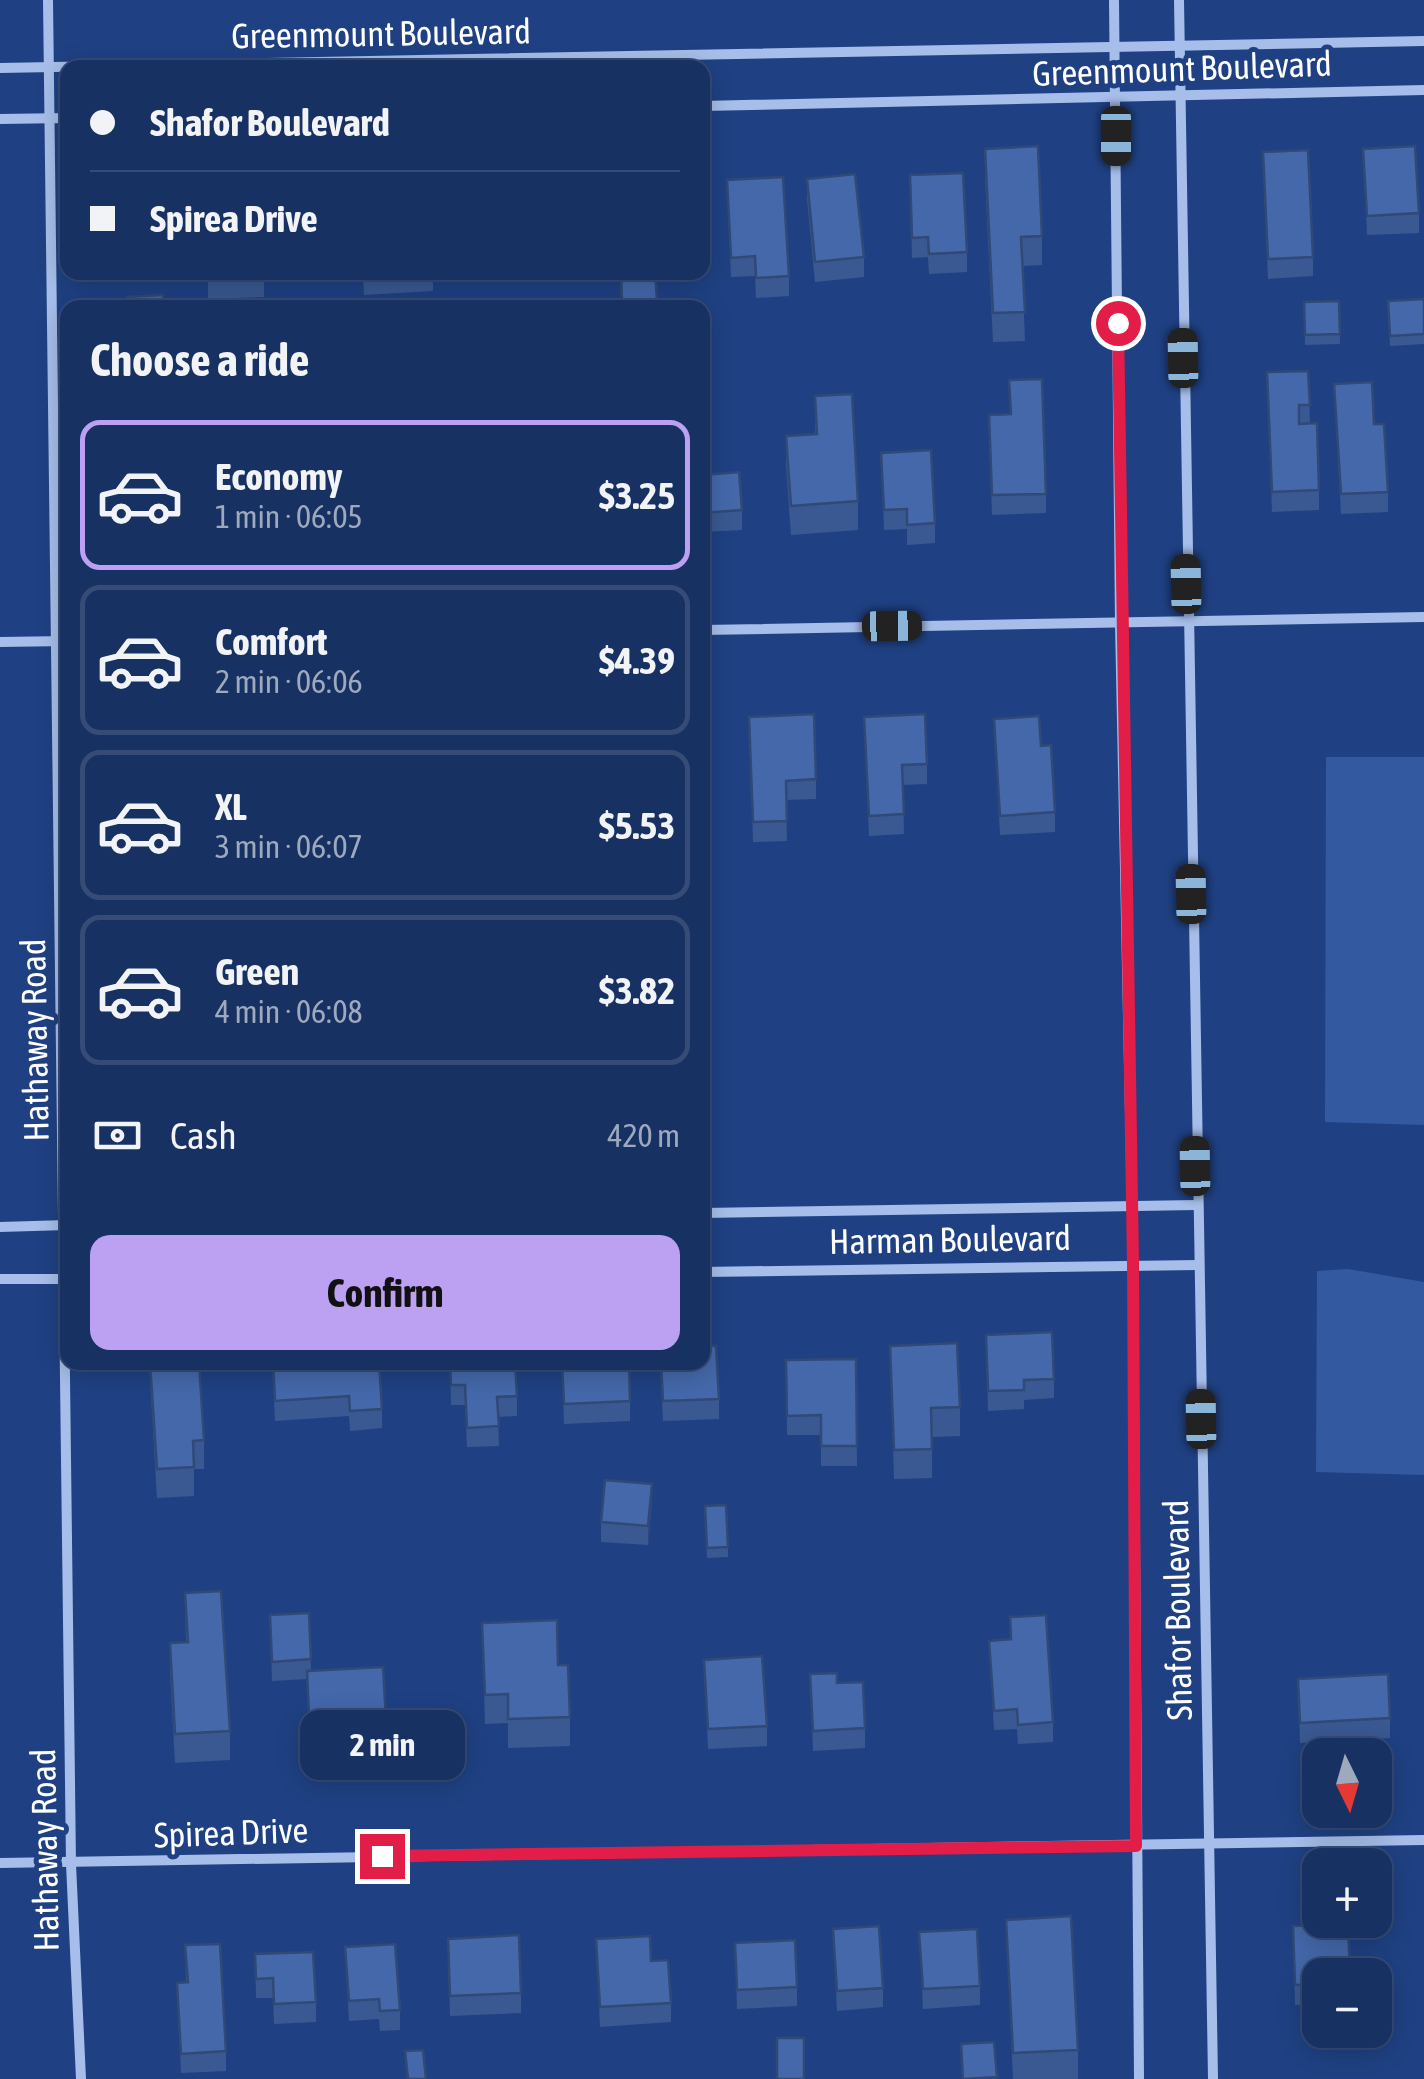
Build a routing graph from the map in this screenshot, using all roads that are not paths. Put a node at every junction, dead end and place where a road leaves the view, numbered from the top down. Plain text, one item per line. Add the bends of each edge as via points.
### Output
1 (48, 0) edge
2 (1114, 0) edge
3 (1179, 0) edge
4 (1424, 41) edge
5 (1115, 44) junction
6 (1180, 45) junction
7 (404, 60) edge
8 (0, 68) edge
9 (49, 68) junction
10 (60, 68) edge
11 (1424, 90) edge
12 (1180, 94) junction
13 (1116, 99) junction
14 (710, 106) edge
15 (60, 118) edge
16 (48, 119) junction
17 (0, 120) edge
18 (60, 566) edge
19 (1424, 618) edge
20 (1187, 622) junction
21 (1120, 623) junction
22 (710, 630) edge
23 (60, 641) edge
24 (0, 642) edge
25 (1196, 1204) junction
26 (1132, 1205) junction
27 (710, 1213) edge
28 (60, 1226) edge
29 (0, 1227) edge
30 (1133, 1263) junction
31 (1198, 1265) junction
32 (710, 1272) edge
33 (60, 1278) edge
34 (0, 1279) edge
35 (67, 1370) edge
36 (1424, 1840) edge
37 (1209, 1844) junction
38 (1136, 1846) junction
39 (0, 1862) edge
40 (71, 1864) junction
41 (81, 2079) edge
42 (1138, 2079) edge
43 (1213, 2079) edge

1 - 9 street, Hathaway Road
2 - 5 street, Shafor Boulevard
3 - 6 street, Shafor Boulevard
4 - 6 street, Greenmount Boulevard
5 - 6 street, Greenmount Boulevard
5 - 7 street, Greenmount Boulevard
5 - 13 street, Shafor Boulevard
6 - 12 street, Shafor Boulevard
8 - 9 street, Greenmount Boulevard
9 - 10 street, Greenmount Boulevard
9 - 16 street, Hathaway Road
11 - 12 street, Greenmount Boulevard
12 - 13 street, Greenmount Boulevard
12 - 20 street, Shafor Boulevard
13 - 14 street, Greenmount Boulevard
13 - 21 street, Shafor Boulevard
15 - 16 street
16 - 17 street
16 - 18 street, Hathaway Road
19 - 20 street
20 - 21 street
20 - 25 street, Shafor Boulevard
21 - 22 street
21 - 26 street, Shafor Boulevard
23 - 24 street
25 - 26 street, Harman Boulevard
25 - 31 street, Shafor Boulevard
26 - 27 street, Harman Boulevard
26 - 30 street, Shafor Boulevard
28 - 29 street
30 - 31 street, Harman Boulevard
30 - 32 street, Harman Boulevard
30 - 38 street, Shafor Boulevard
31 - 37 street, Shafor Boulevard
33 - 34 street
35 - 40 street, Hathaway Road
36 - 37 street, Spirea Drive
37 - 38 street, Spirea Drive
37 - 43 street, Shafor Boulevard
38 - 40 street, Spirea Drive
38 - 42 street, Shafor Boulevard
39 - 40 street, Spirea Drive
40 - 41 street, Hathaway Road

